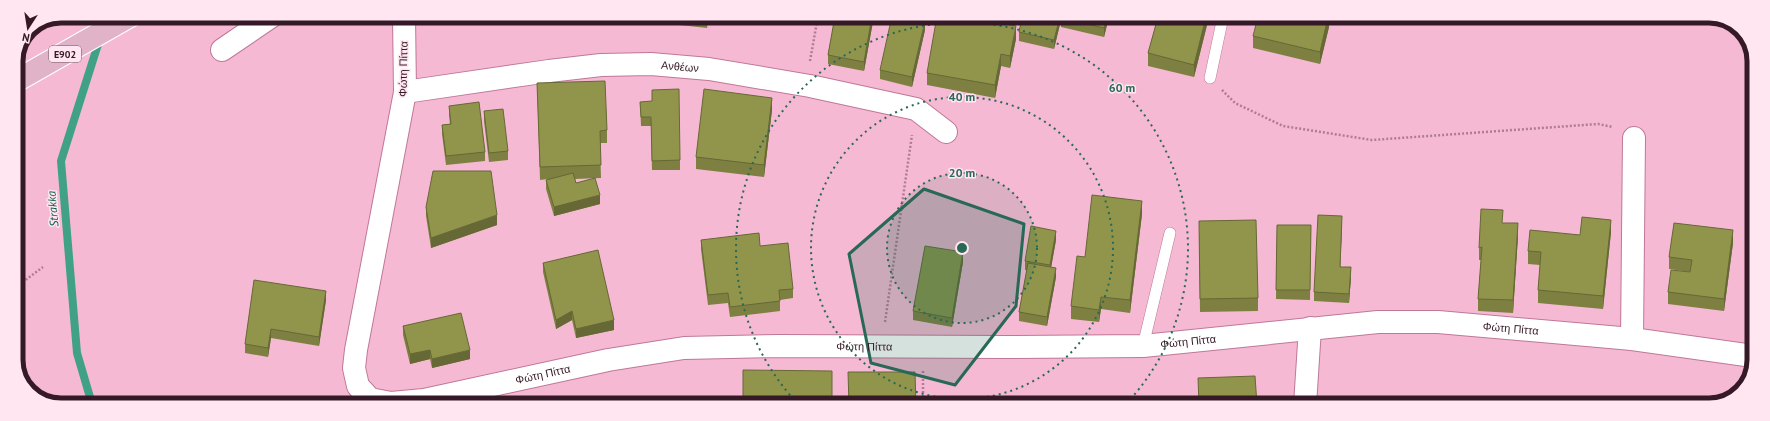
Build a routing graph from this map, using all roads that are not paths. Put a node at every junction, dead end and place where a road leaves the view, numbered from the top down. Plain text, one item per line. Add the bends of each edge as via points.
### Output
1 (118, 23) edge
2 (262, 23) edge
3 (404, 23) edge
4 (1222, 23) edge
5 (222, 50) dead end
6 (23, 77) edge
7 (1210, 78) road end
8 (405, 92) junction
9 (946, 132) dead end
10 (1634, 138) road end
11 (1170, 233) dead end
12 (1310, 328) junction
13 (1632, 338) junction
14 (1143, 346) junction
15 (1747, 355) edge
16 (369, 398) edge
17 (433, 398) edge
18 (1305, 398) edge

1 - 6 main road, E902
2 - 5 street
3 - 8 street, Φώτη Πίττα
4 - 7 lane
8 - 9 street, Ανθέων via 600,65 644,64 709,69 806,85 916,109
8 - 16 street, Φώτη Πίττα via 356,350 354,368 358,386
10 - 13 street
11 - 14 lane
12 - 13 street, Φώτη Πίττα via 1378,322 1438,322
12 - 14 street, Φώτη Πίττα
12 - 18 street
13 - 15 street, Φώτη Πίττα
14 - 17 street, Φώτη Πίττα via 684,348 608,360

